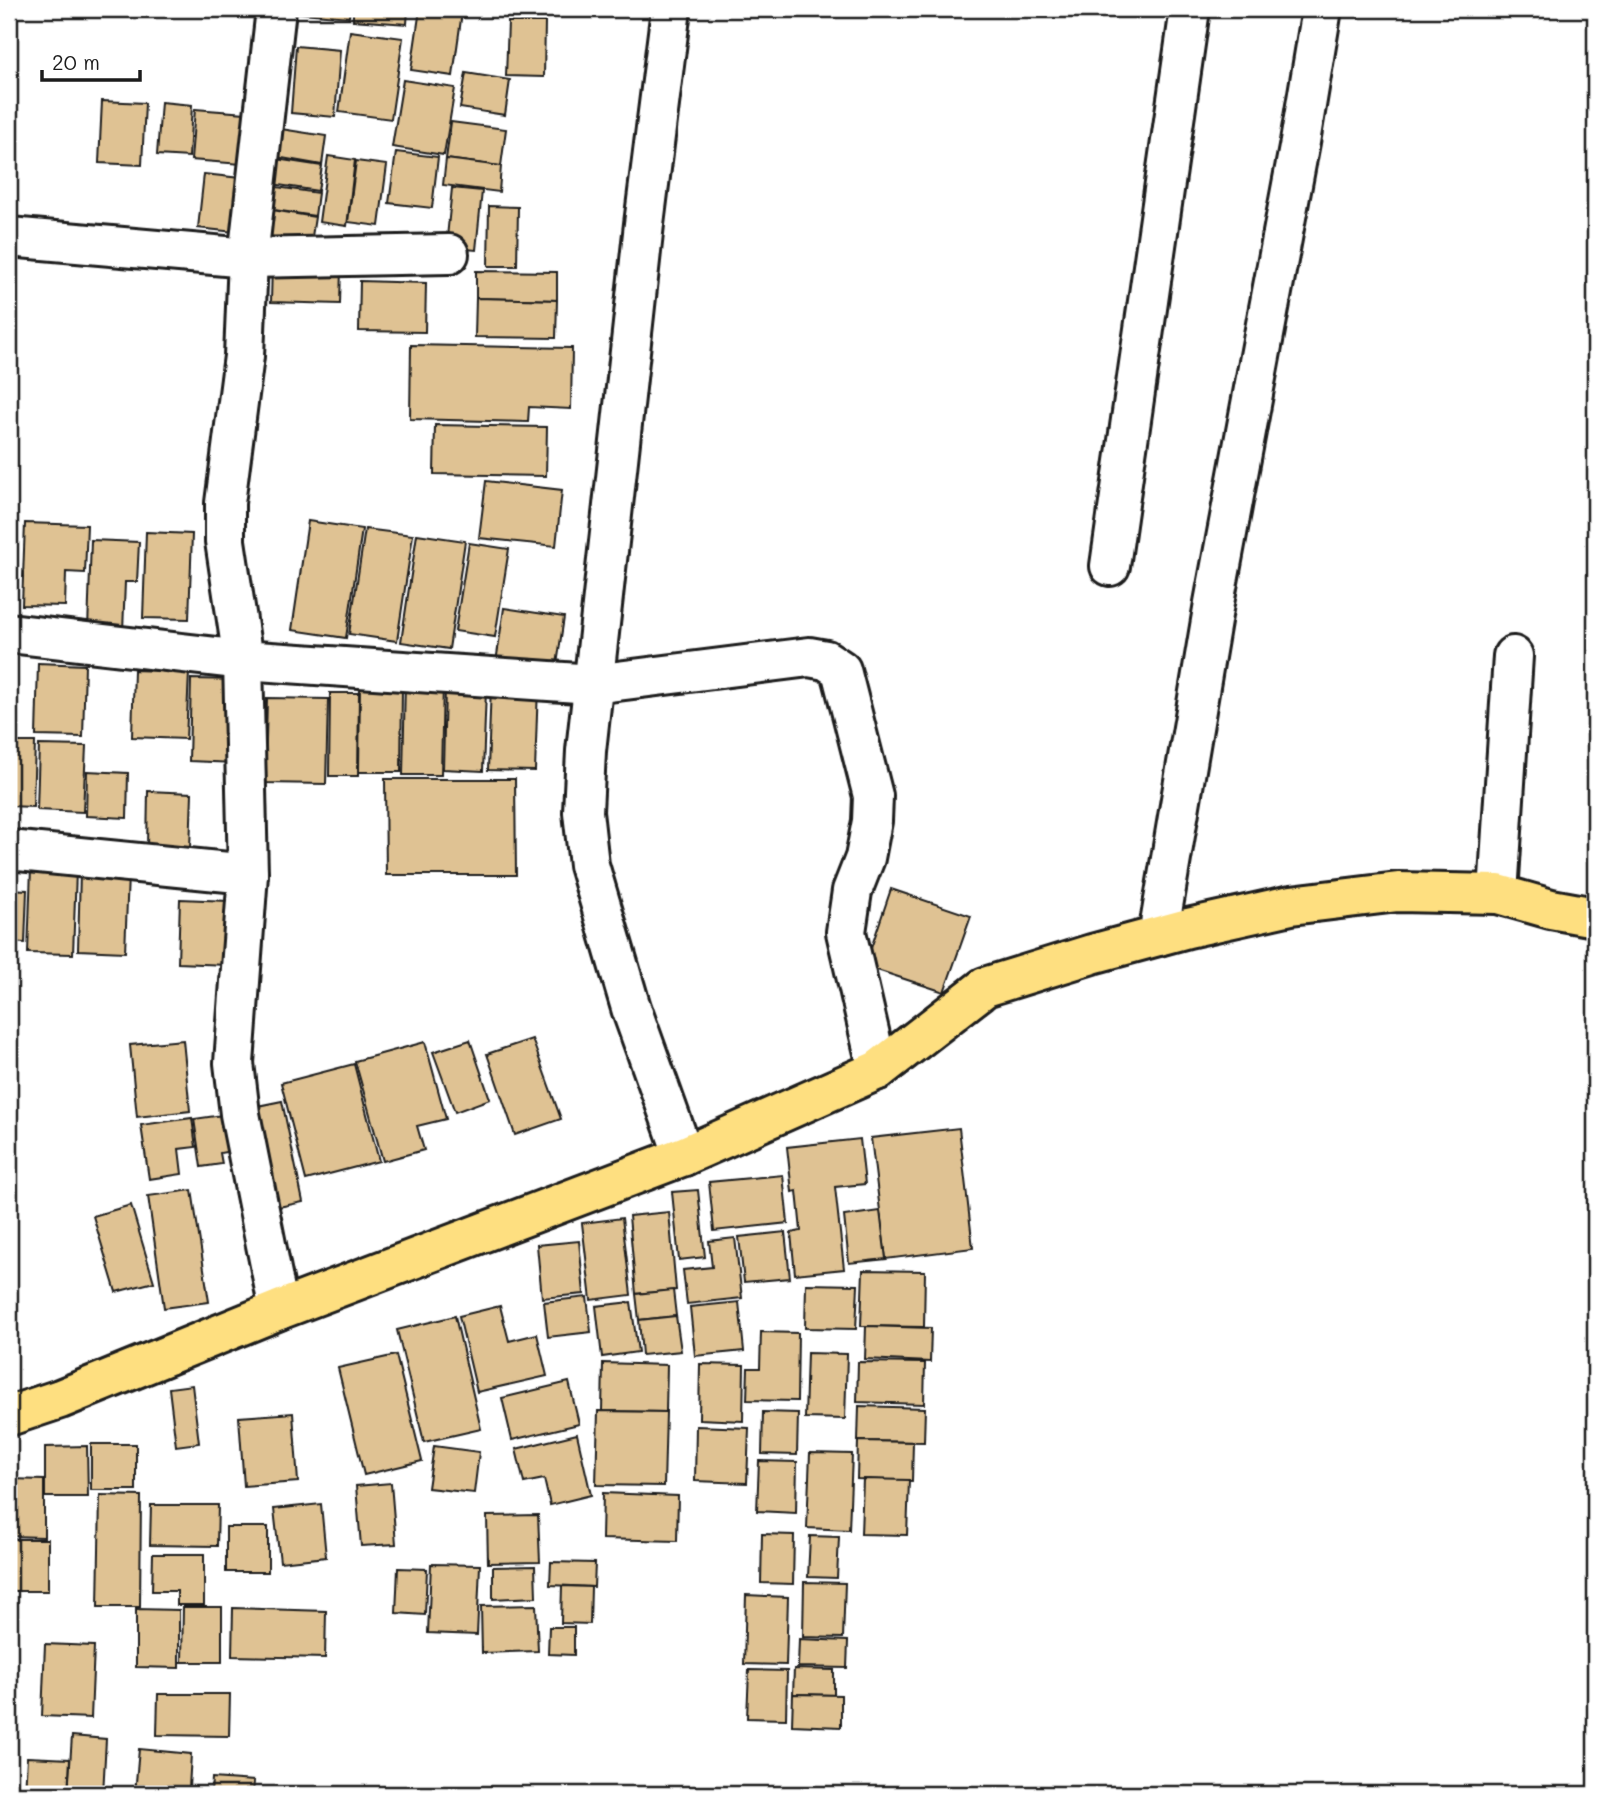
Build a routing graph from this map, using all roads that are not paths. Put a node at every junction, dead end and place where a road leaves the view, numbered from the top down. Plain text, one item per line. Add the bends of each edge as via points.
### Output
1 (275, 9) edge
2 (671, 9) edge
3 (1190, 9) edge
4 (1322, 9) edge
5 (9, 237) edge
6 (449, 254) dead end
7 (248, 258) junction
8 (1110, 566) dead end
9 (9, 634) edge
10 (1513, 656) dead end
11 (243, 660) junction
12 (593, 684) junction
13 (9, 850) edge
14 (247, 874) junction
15 (1498, 894) junction
16 (1595, 917) edge
17 (1158, 936) junction
18 (878, 1070) junction
19 (684, 1156) junction
20 (279, 1310) junction
21 (9, 1416) edge

1 - 7 street
2 - 12 street
3 - 8 street
4 - 17 street
5 - 7 street
6 - 7 street
7 - 11 street via 244,356 225,503 225,541
9 - 11 street
10 - 15 street
11 - 12 street
11 - 14 street
12 - 18 street via 809,657 826,660 841,670 873,796 865,858 852,891 846,932
12 - 19 street via 583,812 589,866 631,1008
13 - 14 street
14 - 20 street via 234,1063
15 - 16 main road
15 - 17 main road via 1398,892 1291,905
17 - 18 main road via 985,988
18 - 19 main road
19 - 20 main road
20 - 21 main road

